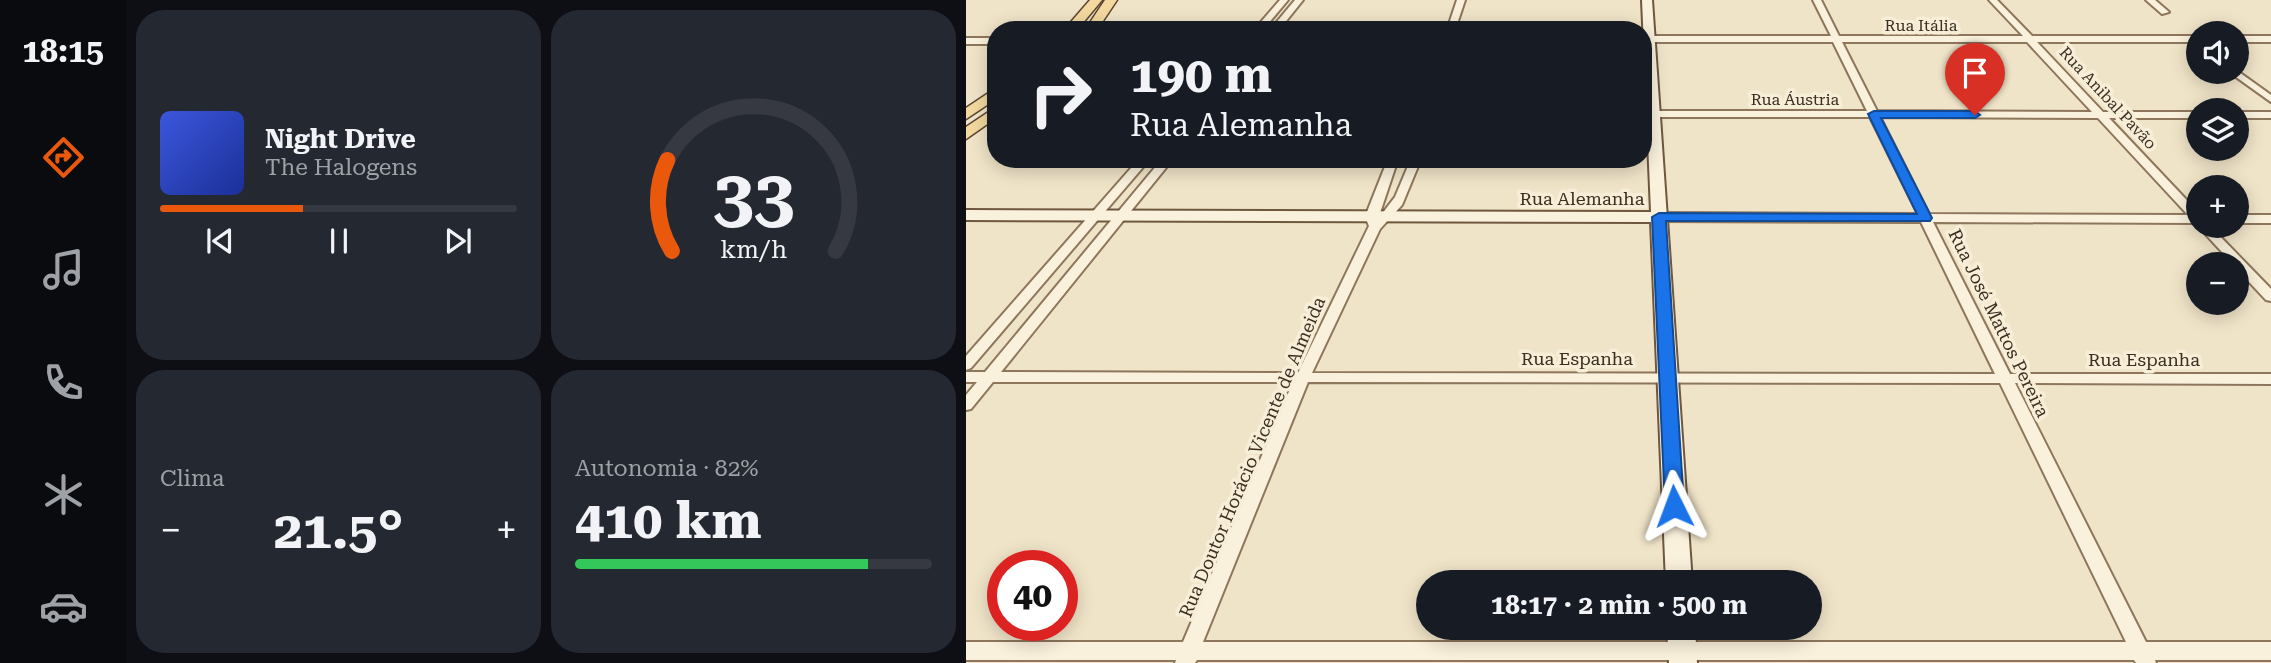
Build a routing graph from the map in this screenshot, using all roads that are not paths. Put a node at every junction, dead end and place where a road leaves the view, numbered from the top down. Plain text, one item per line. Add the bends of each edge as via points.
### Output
1 (1096, 0) edge
2 (1111, 0) edge
3 (1283, 0) edge
4 (1299, 0) edge
5 (1461, 0) edge
6 (1647, 0) edge
7 (1817, 0) edge
8 (1993, 0) edge
9 (2150, 0) edge
10 (2165, 12) dead end
11 (1078, 21) edge
12 (1097, 21) edge
13 (1266, 21) edge
14 (1282, 21) edge
15 (1454, 21) edge
16 (1646, 21) edge
17 (1652, 39) edge
18 (1837, 39) junction
19 (2029, 39) junction
20 (2186, 39) edge
21 (2249, 39) edge
22 (2271, 39) edge
23 (966, 41) edge
24 (987, 41) edge
25 (2249, 83) edge
26 (987, 98) edge
27 (2271, 99) edge
28 (968, 112) edge
29 (1652, 114) edge
30 (1874, 114) junction
31 (2100, 115) junction
32 (2186, 115) edge
33 (2249, 115) edge
34 (2271, 115) edge
35 (987, 117) edge
36 (966, 134) edge
37 (1652, 151) edge
38 (1137, 168) edge
39 (1161, 168) edge
40 (1390, 168) edge
41 (1413, 168) edge
42 (2186, 206) edge
43 (966, 215) edge
44 (1096, 215) junction
45 (1122, 215) junction
46 (1390, 217) junction
47 (1659, 217) junction
48 (1925, 218) junction
49 (2186, 219) edge
50 (2249, 219) edge
51 (2271, 219) edge
52 (1373, 222) junction
53 (2215, 238) edge
54 (2271, 297) edge
55 (966, 365) edge
56 (966, 377) edge
57 (989, 377) junction
58 (1303, 377) junction
59 (1668, 378) junction
60 (2004, 378) junction
61 (2271, 379) edge
62 (966, 405) edge
63 (1678, 570) edge
64 (1682, 648) edge
65 (966, 651) edge
66 (2271, 651) edge
67 (1188, 656) edge
68 (2143, 657) edge

1 - 11 main road
2 - 12 main road
3 - 13 street
4 - 14 street
5 - 15 street
6 - 16 street
7 - 18 street, Rua José Mattos Pereira
8 - 19 street, Rua Anibal Pavão
9 - 10 street
17 - 18 street, Rua Itália
18 - 19 street, Rua Itália
18 - 30 street, Rua José Mattos Pereira
19 - 20 street, Rua Itália
19 - 31 street, Rua Anibal Pavão
21 - 22 street
23 - 24 street
25 - 27 street
26 - 28 main road
29 - 30 street, Rua Áustria
30 - 31 street, Rua Áustria
30 - 48 street, Rua José Mattos Pereira
31 - 32 street, Rua Áustria
31 - 42 street, Rua Anibal Pavão
33 - 34 street
35 - 36 main road
37 - 47 street
38 - 44 street
39 - 45 street
40 - 52 street, Rua Doutor Horácio Vicente de Almeida
41 - 46 street
43 - 44 street, Rua Alemanha
44 - 45 street, Rua Alemanha
44 - 55 street
45 - 52 street, Rua Alemanha
45 - 57 street
46 - 47 street, Rua Alemanha
46 - 52 street, Rua Alemanha
47 - 48 street, Rua Alemanha
47 - 59 street
48 - 49 street, Rua Alemanha
48 - 60 street, Rua José Mattos Pereira
50 - 51 street
52 - 58 street, Rua Doutor Horácio Vicente de Almeida
53 - 54 street
56 - 57 street, Rua Espanha
57 - 58 street, Rua Espanha
57 - 62 street
58 - 59 street, Rua Espanha
58 - 67 street, Rua Doutor Horácio Vicente de Almeida
59 - 60 street, Rua Espanha
59 - 63 street
60 - 61 street, Rua Espanha
60 - 68 street, Rua José Mattos Pereira
64 - 67 street
64 - 68 street
65 - 67 street
66 - 68 street

